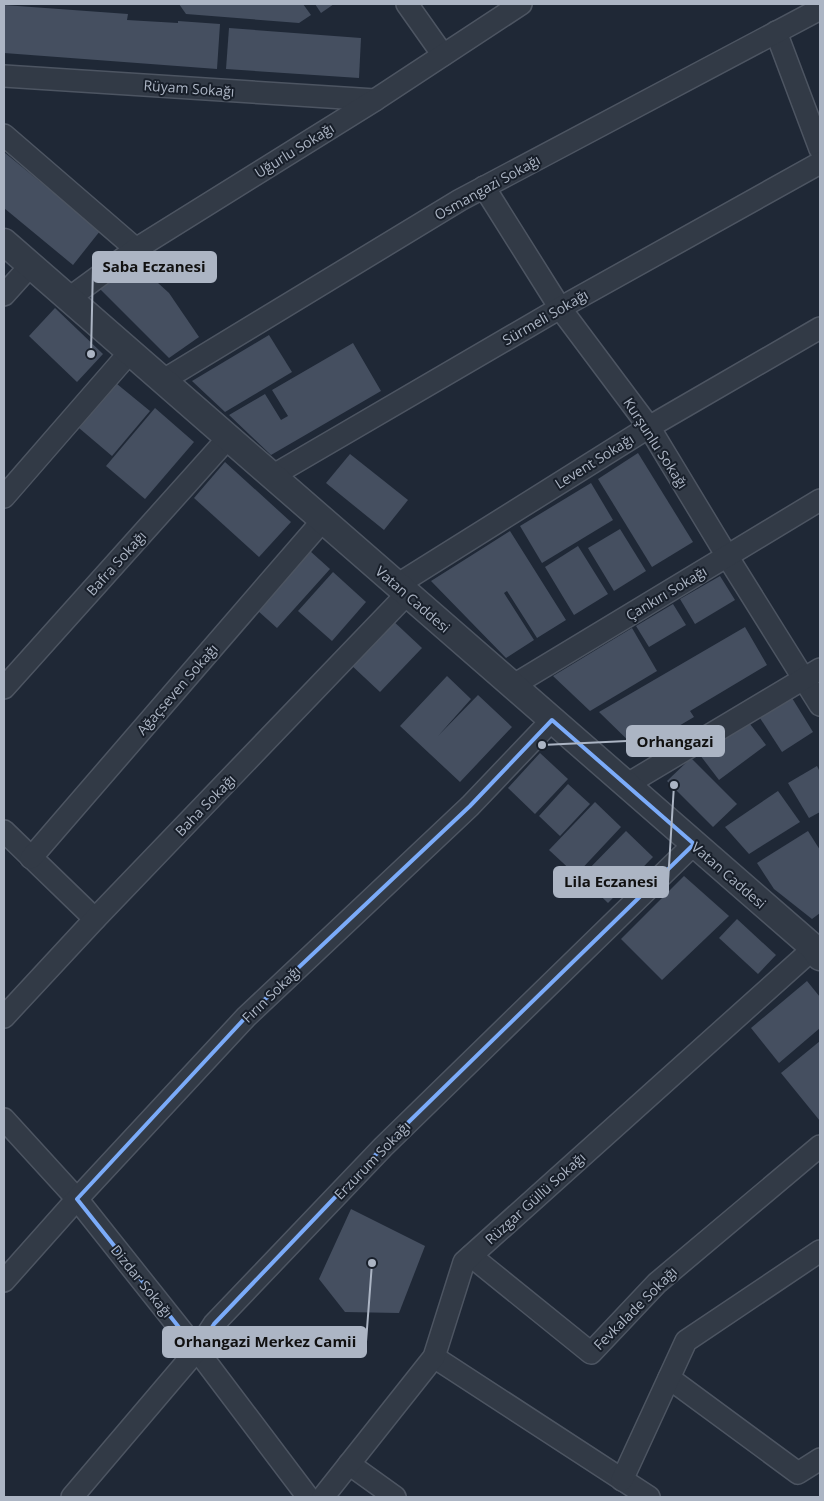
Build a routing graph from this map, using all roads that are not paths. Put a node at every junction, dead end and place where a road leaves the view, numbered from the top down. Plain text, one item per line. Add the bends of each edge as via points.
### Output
1 (407, 4) edge
2 (521, 4) edge
3 (820, 9) edge
4 (776, 32) junction
5 (442, 55) junction
6 (4, 76) edge
7 (375, 100) junction
8 (4, 134) edge
9 (820, 149) edge
10 (820, 163) edge
11 (484, 187) junction
12 (4, 242) edge
13 (136, 249) junction
14 (31, 265) junction
15 (4, 296) edge
16 (68, 298) junction
17 (560, 308) junction
18 (820, 328) edge
19 (130, 352) junction
20 (162, 381) junction
21 (649, 427) junction
22 (228, 438) junction
23 (272, 476) junction
24 (4, 497) edge
25 (820, 500) edge
26 (323, 520) junction
27 (727, 556) junction
28 (402, 590) junction
29 (812, 674) edge
30 (512, 686) junction
31 (4, 688) edge
32 (820, 704) edge
33 (552, 720) junction
34 (626, 785) junction
35 (4, 831) edge
36 (694, 844) junction
37 (31, 858) junction
38 (95, 919) junction
39 (817, 953) edge
40 (4, 1017) edge
41 (4, 1119) edge
42 (820, 1146) edge
43 (76, 1199) junction
44 (820, 1251) edge
45 (471, 1256) junction
46 (4, 1281) edge
47 (197, 1350) junction
48 (434, 1357) junction
49 (668, 1378) junction
50 (820, 1459) edge
51 (349, 1464) junction
52 (622, 1480) junction
53 (72, 1497) edge
54 (308, 1497) edge
55 (323, 1497) edge
56 (395, 1497) edge
57 (649, 1497) edge

1 - 5 street
2 - 5 street, Uğurlu Sokağı
3 - 4 street, Osmangazi Sokağı
4 - 9 street
4 - 11 street, Osmangazi Sokağı
5 - 7 street, Uğurlu Sokağı
6 - 7 street, Rüyam Sokağı
7 - 13 street, Uğurlu Sokağı
8 - 13 street
10 - 17 street, Sürmeli Sokağı
11 - 17 street, Kurşunlu Sokağı
11 - 20 street, Osmangazi Sokağı
12 - 14 street, Vatan Caddesi
13 - 16 street, Uğurlu Sokağı
14 - 15 street
14 - 16 street, Vatan Caddesi
16 - 19 street, Vatan Caddesi
17 - 21 street, Kurşunlu Sokağı
17 - 23 street, Sürmeli Sokağı
18 - 21 street, Levent Sokağı
19 - 20 street, Vatan Caddesi
19 - 24 street
20 - 22 street, Vatan Caddesi
21 - 27 street, Kurşunlu Sokağı
21 - 28 street, Levent Sokağı
22 - 23 street, Vatan Caddesi
22 - 31 street, Bafra Sokağı
23 - 26 street, Vatan Caddesi
25 - 27 street, Çankırı Sokağı
26 - 28 street, Vatan Caddesi
26 - 37 street, Ağaçseven Sokağı
27 - 29 street, Kurşunlu Sokağı
27 - 30 street, Çankırı Sokağı
28 - 30 street, Vatan Caddesi
28 - 38 street, Baha Sokağı
29 - 32 street, Kurşunlu Sokağı
29 - 34 street
30 - 33 street, Vatan Caddesi
33 - 34 street, Vatan Caddesi
33 - 43 street, Fırın Sokağı via 470,806 246,1017
34 - 36 street, Vatan Caddesi
35 - 37 street
36 - 39 street, Vatan Caddesi
36 - 47 street, Erzurum Sokağı via 383,1147 214,1324
37 - 38 street
38 - 40 street, Baha Sokağı
39 - 45 street, Rüzgar Güllü Sokağı
41 - 43 street, Dizdar Sokağı
42 - 45 street, Fevkalade Sokağı via 657,1283 591,1353
43 - 46 street, Fırın Sokağı
43 - 47 street, Dizdar Sokağı
44 - 49 street via 686,1341
45 - 48 street, Rüzgar Güllü Sokağı via 464,1262
47 - 53 street, Erzurum Sokağı
47 - 54 street, Dizdar Sokağı
48 - 51 street, Rüzgar Güllü Sokağı
48 - 52 street
49 - 50 street via 798,1473
49 - 52 street
51 - 55 street, Rüzgar Güllü Sokağı
51 - 56 street
52 - 57 street

